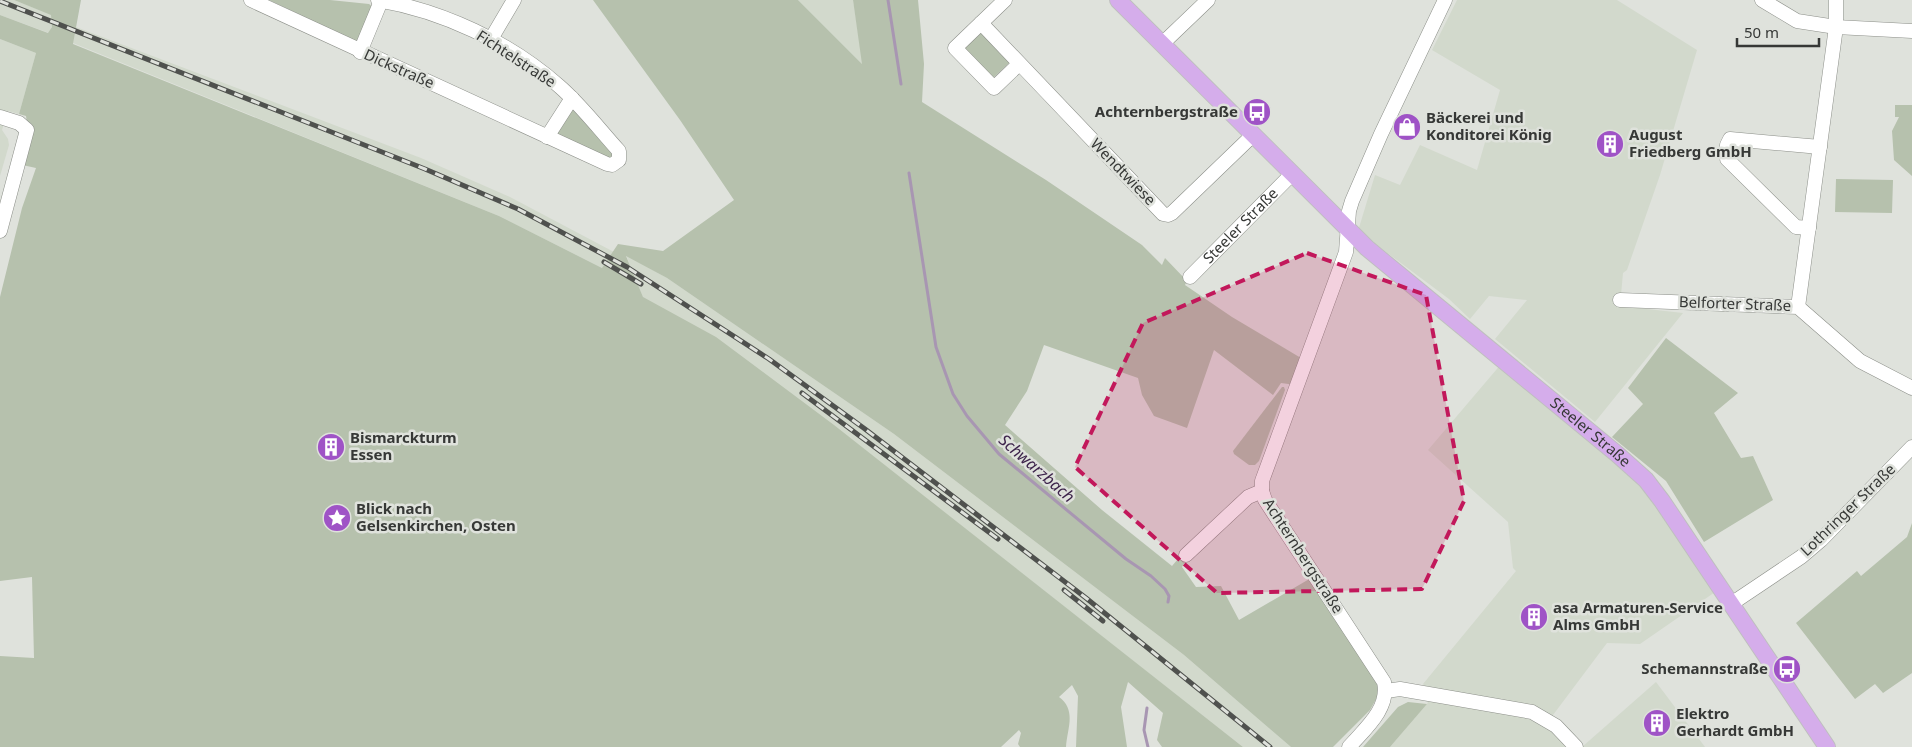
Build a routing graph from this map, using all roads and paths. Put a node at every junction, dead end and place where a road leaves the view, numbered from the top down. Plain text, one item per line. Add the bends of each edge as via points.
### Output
1 (251, 0) edge
2 (378, 0) edge
3 (514, 0) edge
4 (1005, 0) edge
5 (1118, 0) edge
6 (1208, 0) edge
7 (1445, 0) edge
8 (1762, 0) edge
9 (1836, 0) edge
10 (381, 1) edge
11 (981, 23) junction
12 (1836, 27) junction
13 (1912, 31) edge
14 (491, 39) junction
15 (1162, 44) junction
16 (360, 52) junction
17 (1019, 64) junction
18 (572, 98) junction
19 (0, 117) edge
20 (1252, 135) junction
21 (547, 137) junction
22 (1820, 147) junction
23 (619, 160) joint
24 (1292, 174) junction
25 (1809, 228) junction
26 (0, 232) edge
27 (1349, 232) junction
28 (1190, 277) dead end
29 (1620, 300) dead end
30 (1798, 307) junction
31 (1912, 388) edge
32 (1912, 447) edge
33 (1262, 491) junction
34 (1186, 555) dead end
35 (1732, 604) junction
36 (1386, 691) junction
37 (1350, 747) edge
38 (1576, 747) edge
39 (1827, 747) edge

1 - 16 street, Dickstraße
2 - 10 street, Fichtelstraße
3 - 14 street
4 - 11 street
5 - 15 main road, Steeler Straße
6 - 15 street
7 - 27 street, Achternbergstraße via 1367,165 1349,211
8 - 12 street via 1797,21
9 - 12 street
10 - 14 street, Fichtelstraße via 439,16
10 - 16 street
11 - 17 street, Wendtwiese
11 - 17 street via 955,48 994,88
12 - 13 street
12 - 22 street
14 - 18 street, Fichtelstraße via 532,65
15 - 20 main road, Steeler Straße
16 - 21 street, Dickstraße
17 - 20 street, Wendtwiese via 1163,214 1172,213
18 - 21 street
18 - 23 street, Fichtelstraße via 619,151
19 - 26 street via 27,130
20 - 24 main road, Steeler Straße
21 - 23 street, Dickstraße via 612,166
22 - 25 street
22 - 25 street via 1730,139 1727,144 1727,159 1796,227
24 - 27 main road, Steeler Straße
24 - 28 street, Steeler Straße
25 - 30 street
27 - 33 street, Achternbergstraße via 1346,252 1262,481
27 - 35 main road, Steeler Straße via 1646,480
29 - 30 street, Belforter Straße
30 - 31 street, Belforter Straße via 1860,361
32 - 35 street, Lothringer Straße via 1814,546
33 - 34 street via 1248,497
33 - 36 street, Achternbergstraße via 1380,674
35 - 39 main road, Steeler Straße
36 - 37 street via 1378,712
36 - 38 street via 1400,689 1532,712 1556,726

